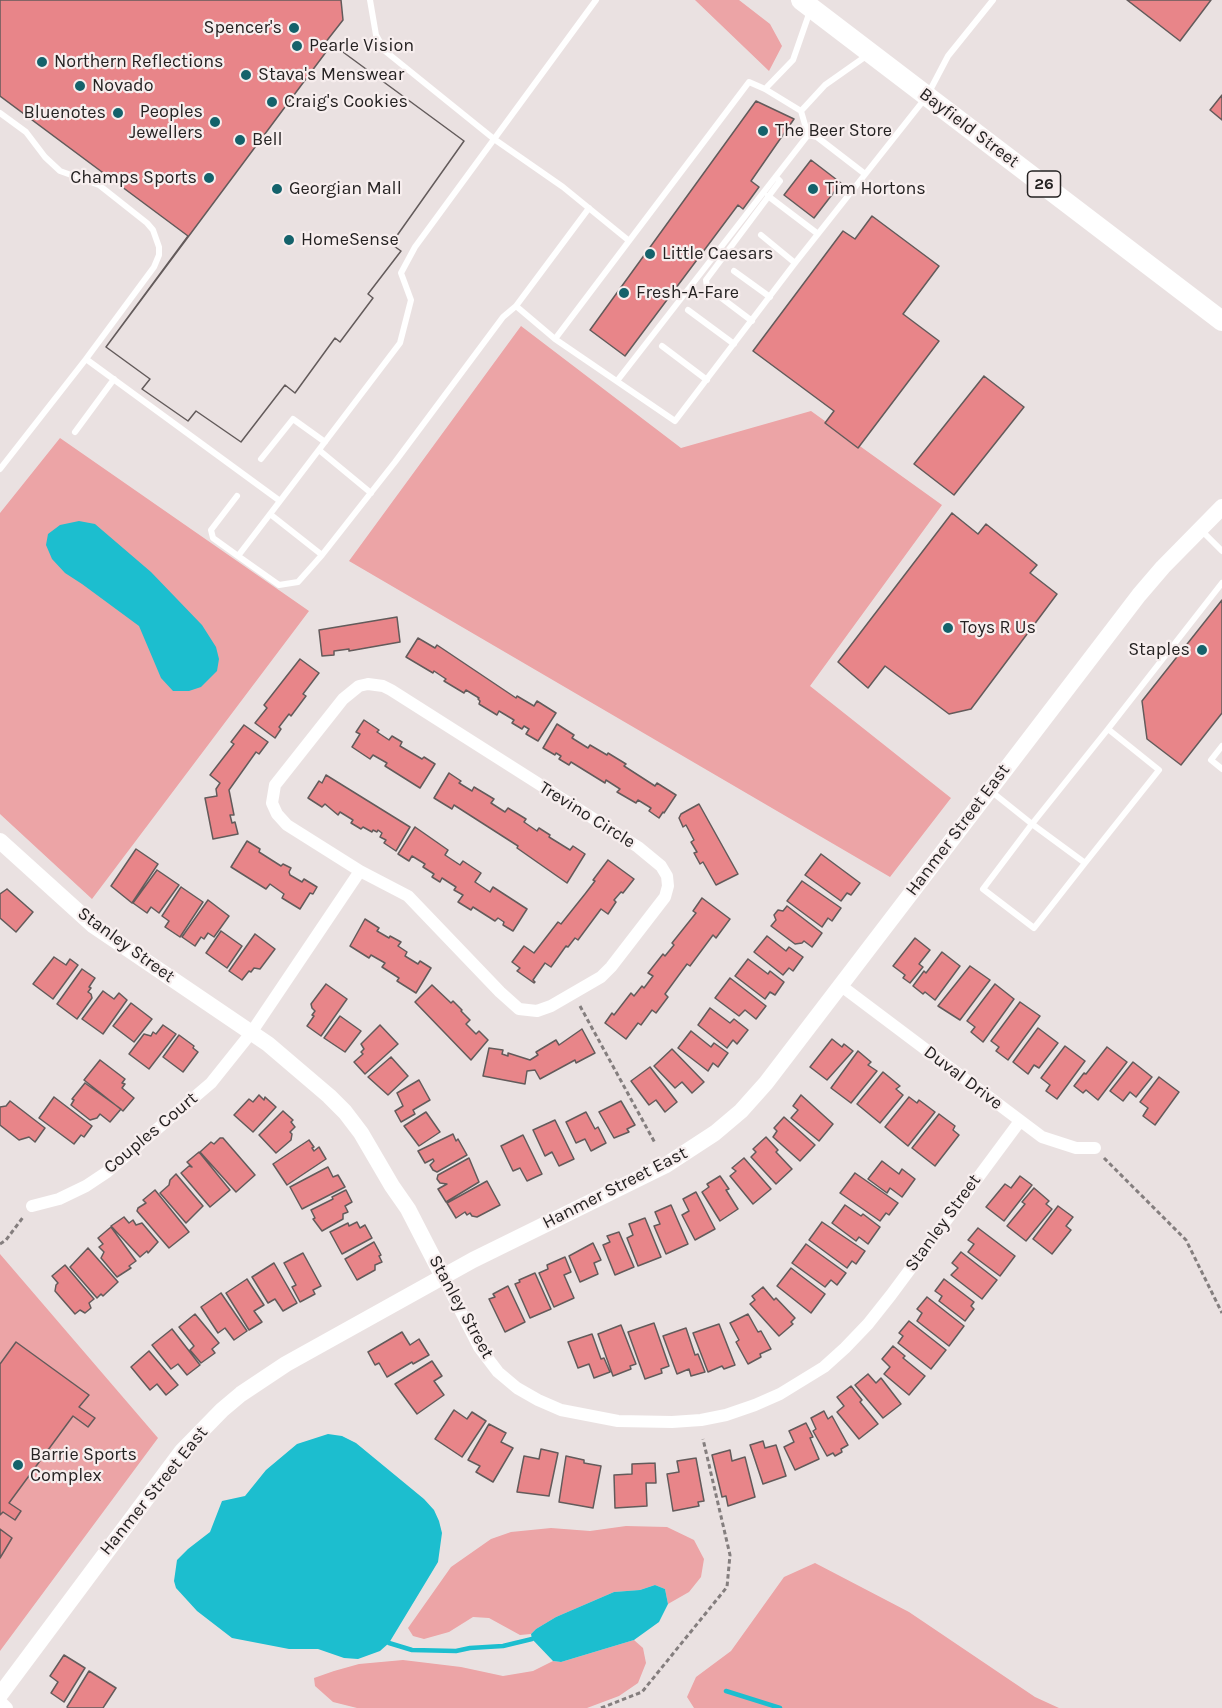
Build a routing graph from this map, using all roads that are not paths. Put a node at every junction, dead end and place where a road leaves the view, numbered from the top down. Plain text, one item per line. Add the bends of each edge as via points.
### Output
1 (370, 0) edge
2 (596, 0) edge
3 (993, 0) edge
4 (806, 4) edge
5 (871, 53) junction
6 (765, 89) junction
7 (927, 96) junction
8 (801, 111) junction
9 (0, 113) edge
10 (808, 135) junction
11 (494, 139) junction
12 (865, 174) junction
13 (776, 177) junction
14 (768, 196) junction
15 (589, 208) junction
16 (818, 234) junction
17 (761, 235) dead end
18 (628, 240) junction
19 (795, 263) junction
20 (734, 270) dead end
21 (770, 297) junction
22 (516, 306) junction
23 (688, 310) dead end
24 (752, 321) junction
25 (1222, 321) edge
26 (555, 339) junction
27 (734, 344) junction
28 (662, 346) dead end
29 (86, 359) junction
30 (114, 379) junction
31 (707, 380) junction
32 (617, 381) junction
33 (75, 432) dead end
34 (325, 442) junction
35 (319, 450) junction
36 (261, 459) dead end
37 (0, 469) edge
38 (371, 493) junction
39 (237, 496) dead end
40 (280, 501) junction
41 (1222, 507) edge
42 (270, 514) junction
43 (1201, 529) junction
44 (1222, 551) edge
45 (322, 555) junction
46 (238, 556) junction
47 (1222, 583) edge
48 (1108, 729) junction
49 (1222, 746) edge
50 (1222, 769) edge
51 (989, 790) junction
52 (1032, 824) junction
53 (0, 841) edge
54 (1085, 863) junction
55 (360, 871) junction
56 (840, 985) junction
57 (251, 1033) junction
58 (1020, 1121) junction
59 (1095, 1148) road end
60 (32, 1206) road end
61 (443, 1277) junction
62 (0, 1695) edge
63 (0, 1701) edge
64 (8, 1708) edge

1 - 11 lane via 376,35 385,51
2 - 11 lane
3 - 7 lane via 948,56
4 - 5 main road, Bayfield Street / 26
4 - 6 lane via 793,60
5 - 7 main road, Bayfield Street / 26
5 - 8 lane via 825,85
6 - 8 lane
6 - 18 lane via 749,82
7 - 12 lane
7 - 25 main road, Bayfield Street / 26
8 - 10 lane
9 - 29 lane via 26,132 60,171 99,185 147,224 158,239 159,255 154,267
10 - 12 lane via 817,137
10 - 13 lane
11 - 15 lane
11 - 34 lane via 421,238 401,273 411,300 400,343
12 - 16 lane
13 - 14 lane via 780,180
13 - 32 lane
14 - 16 lane
14 - 24 lane via 706,280 707,287
15 - 18 lane
15 - 22 lane
16 - 19 lane
17 - 19 lane
18 - 26 lane
19 - 21 lane
20 - 21 lane
21 - 24 lane
22 - 26 lane
22 - 38 lane via 503,317
23 - 27 lane
24 - 27 lane
26 - 32 lane
27 - 31 lane
28 - 31 lane
29 - 30 lane
29 - 37 lane
30 - 33 lane
30 - 40 lane
31 - 32 lane via 675,422
34 - 35 lane
34 - 36 lane via 293,419
35 - 38 lane
35 - 40 lane
38 - 45 lane
39 - 46 lane via 211,530 213,538
40 - 42 lane
41 - 43 street, Hanmer Street East
42 - 45 lane
42 - 46 lane
43 - 44 lane
43 - 51 street, Hanmer Street East via 1139,595
45 - 46 lane via 298,582 279,585
47 - 48 lane
48 - 52 lane
48 - 54 lane via 1159,770
49 - 50 lane via 1210,760
51 - 52 lane
51 - 56 street, Hanmer Street East
52 - 54 lane
52 - 54 lane via 983,889 1034,928
53 - 57 street, Stanley Street via 94,926
55 - 55 street, Trevino Circle via 414,901 519,1009 537,1011 574,994 611,968 665,897 668,886 661,866 639,847 376,684 359,686 343,699 276,785 272,802 287,825
55 - 57 street
56 - 58 street, Duval Drive
56 - 61 street, Hanmer Street East via 766,1083 715,1133 666,1165
57 - 60 street, Couples Court via 211,1083 108,1172 59,1199
57 - 61 street, Stanley Street via 345,1112 408,1209
58 - 59 street, Duval Drive via 1056,1143
58 - 61 street, Stanley Street via 880,1309 845,1348 824,1367 780,1394 726,1414 672,1422 618,1421 561,1410 538,1400 498,1372 479,1347
61 - 62 street, Hanmer Street East via 286,1364 222,1410 161,1478
63 - 64 street

